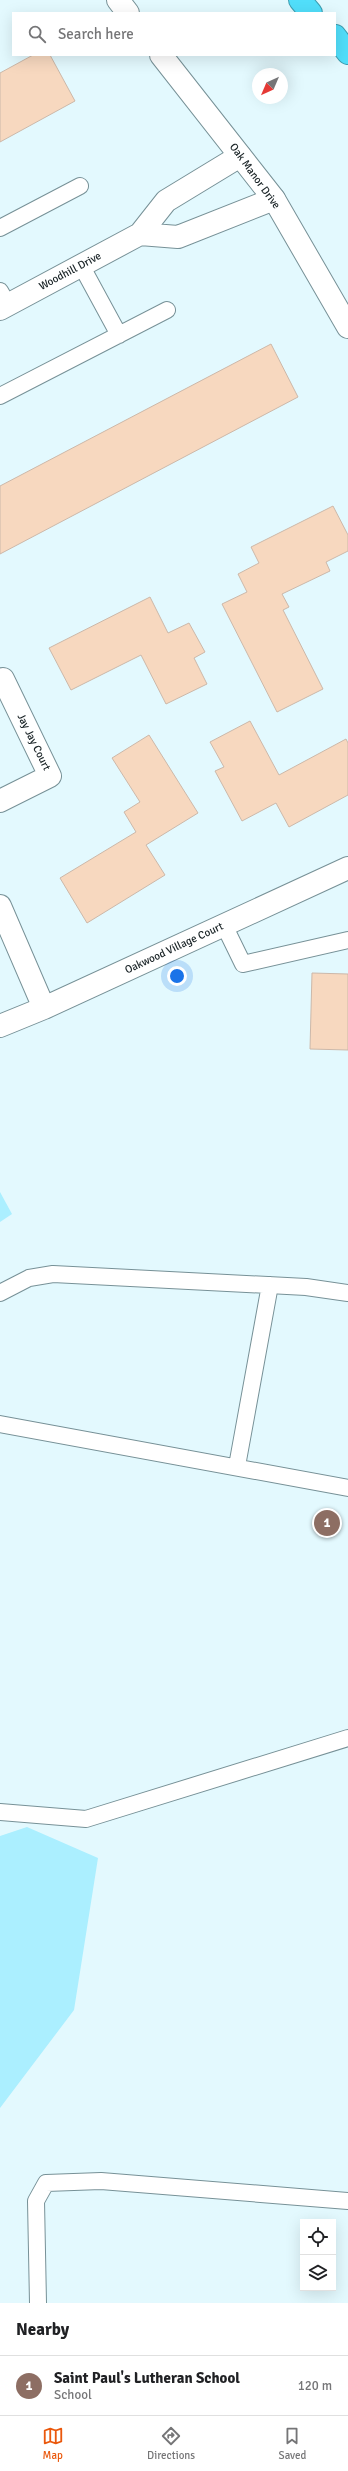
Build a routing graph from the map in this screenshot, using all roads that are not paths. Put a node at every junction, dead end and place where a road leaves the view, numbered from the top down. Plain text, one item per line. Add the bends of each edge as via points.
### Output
1 (118, 0) edge
2 (300, 0) edge
3 (308, 0) edge
4 (127, 12) edge
5 (310, 12) edge
6 (317, 12) edge
7 (336, 37) edge
8 (336, 43) edge
9 (348, 53) edge
10 (162, 56) edge
11 (348, 58) edge
12 (240, 156) junction
13 (80, 186) dead end
14 (274, 199) junction
15 (0, 228) edge
16 (140, 234) junction
17 (81, 265) junction
18 (3, 302) edge
19 (167, 310) dead end
20 (348, 327) edge
21 (119, 335) junction
22 (0, 396) edge
23 (3, 679) dead end
24 (0, 801) edge
25 (348, 868) edge
26 (0, 906) edge
27 (224, 925) junction
28 (348, 940) edge
29 (44, 1008) junction
30 (0, 1026) edge
31 (270, 1285) junction
32 (0, 1293) edge
33 (348, 1294) edge
34 (0, 1424) edge
35 (237, 1466) junction
36 (348, 1488) edge
37 (348, 1738) edge
38 (0, 1812) edge
39 (348, 2201) edge
40 (38, 2303) edge

1 - 4 street
2 - 5 highway
3 - 6 highway
7 - 9 highway
8 - 11 highway
10 - 12 street, Oak Manor Drive
12 - 14 street, Oak Manor Drive
12 - 16 street, Woodhill Drive via 166,201
13 - 15 lane
14 - 16 street via 178,238
14 - 20 street, Oak Manor Drive
16 - 17 street, Woodhill Drive
17 - 18 street, Woodhill Drive
17 - 21 lane
19 - 21 lane
21 - 22 lane
23 - 24 street, Jay Jay Court via 50,776
25 - 27 street, Oakwood Village Court
26 - 29 street
27 - 28 lane via 243,964
27 - 29 street, Oakwood Village Court
29 - 30 street, Oakwood Village Court
31 - 32 lane via 53,1274 29,1278
31 - 33 lane via 306,1287
31 - 35 lane
34 - 35 lane
35 - 36 lane
37 - 38 lane via 86,1820
39 - 40 lane via 101,2181 46,2183 36,2201

